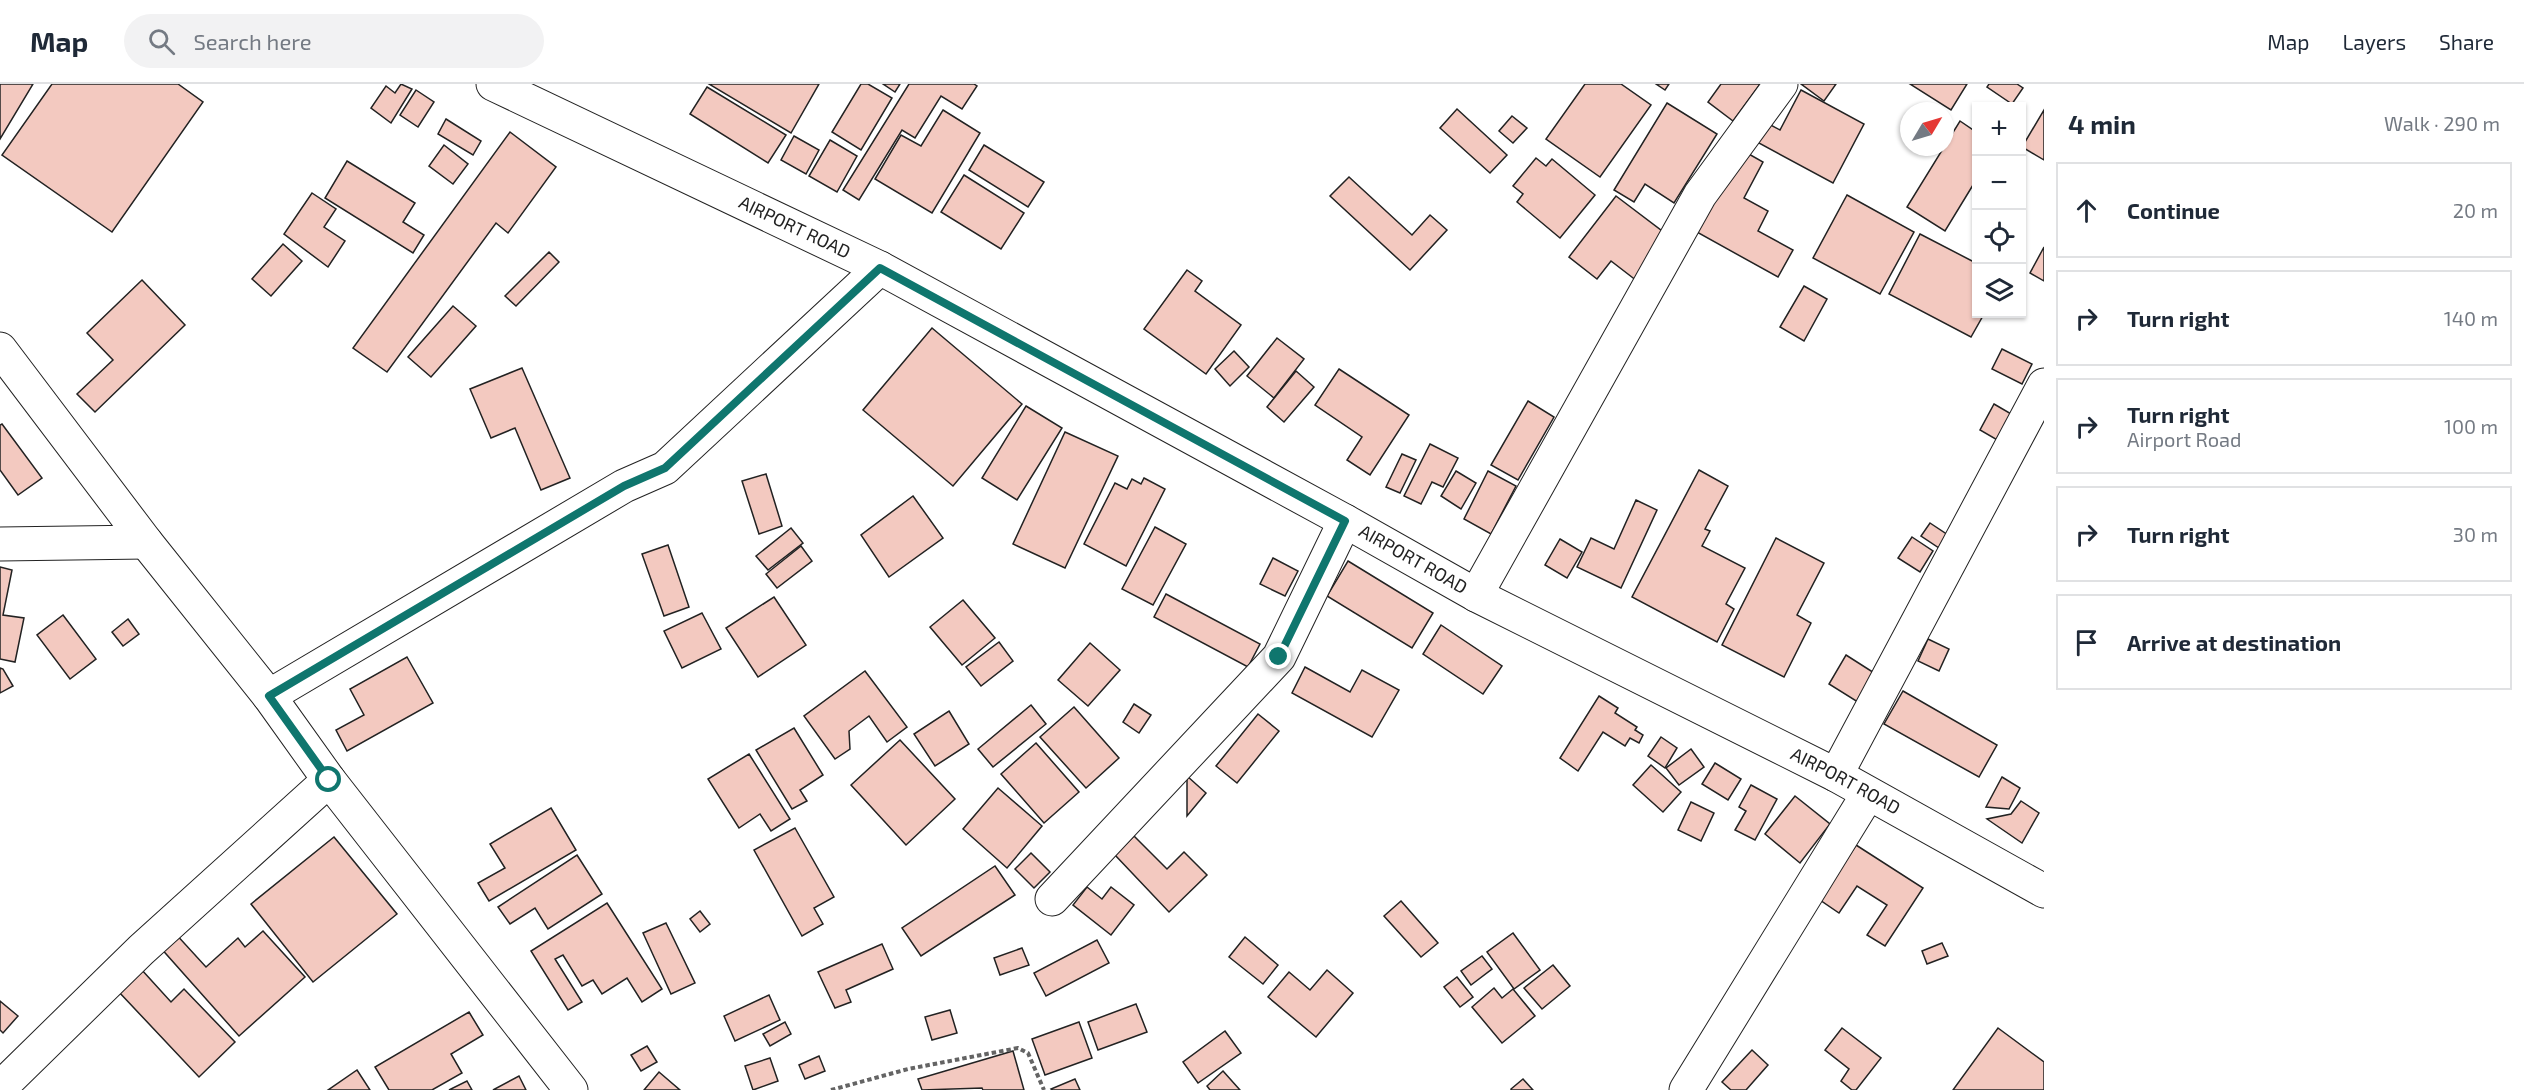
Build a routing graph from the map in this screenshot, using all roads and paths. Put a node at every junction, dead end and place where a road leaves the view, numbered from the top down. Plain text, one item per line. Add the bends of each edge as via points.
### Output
1 (493, 84) edge
2 (1781, 84) edge
3 (880, 268) junction
4 (0, 349) edge
5 (2044, 385) edge
6 (1345, 521) junction
7 (146, 542) junction
8 (0, 544) edge
9 (1476, 595) junction
10 (269, 696) junction
11 (1836, 775) junction
12 (329, 780) junction
13 (1868, 794) junction
14 (2044, 891) edge
15 (1052, 899) dead end
16 (0, 1088) edge
17 (571, 1090) edge
18 (831, 1090) edge
19 (1044, 1090) edge
20 (1686, 1090) edge

1 - 3 street, AIRPORT ROAD
2 - 9 street via 1700,195
3 - 6 street, AIRPORT ROAD
3 - 10 street via 665,468 624,486
4 - 7 street
5 - 11 street
6 - 9 street, AIRPORT ROAD
6 - 15 street via 1279,657
7 - 8 street
7 - 10 street
9 - 11 street, AIRPORT ROAD
10 - 12 street
11 - 13 street, AIRPORT ROAD
12 - 16 street via 141,950
12 - 17 street
13 - 14 street, AIRPORT ROAD
13 - 20 street
18 - 19 path via 908,1069 1018,1048 1034,1062

